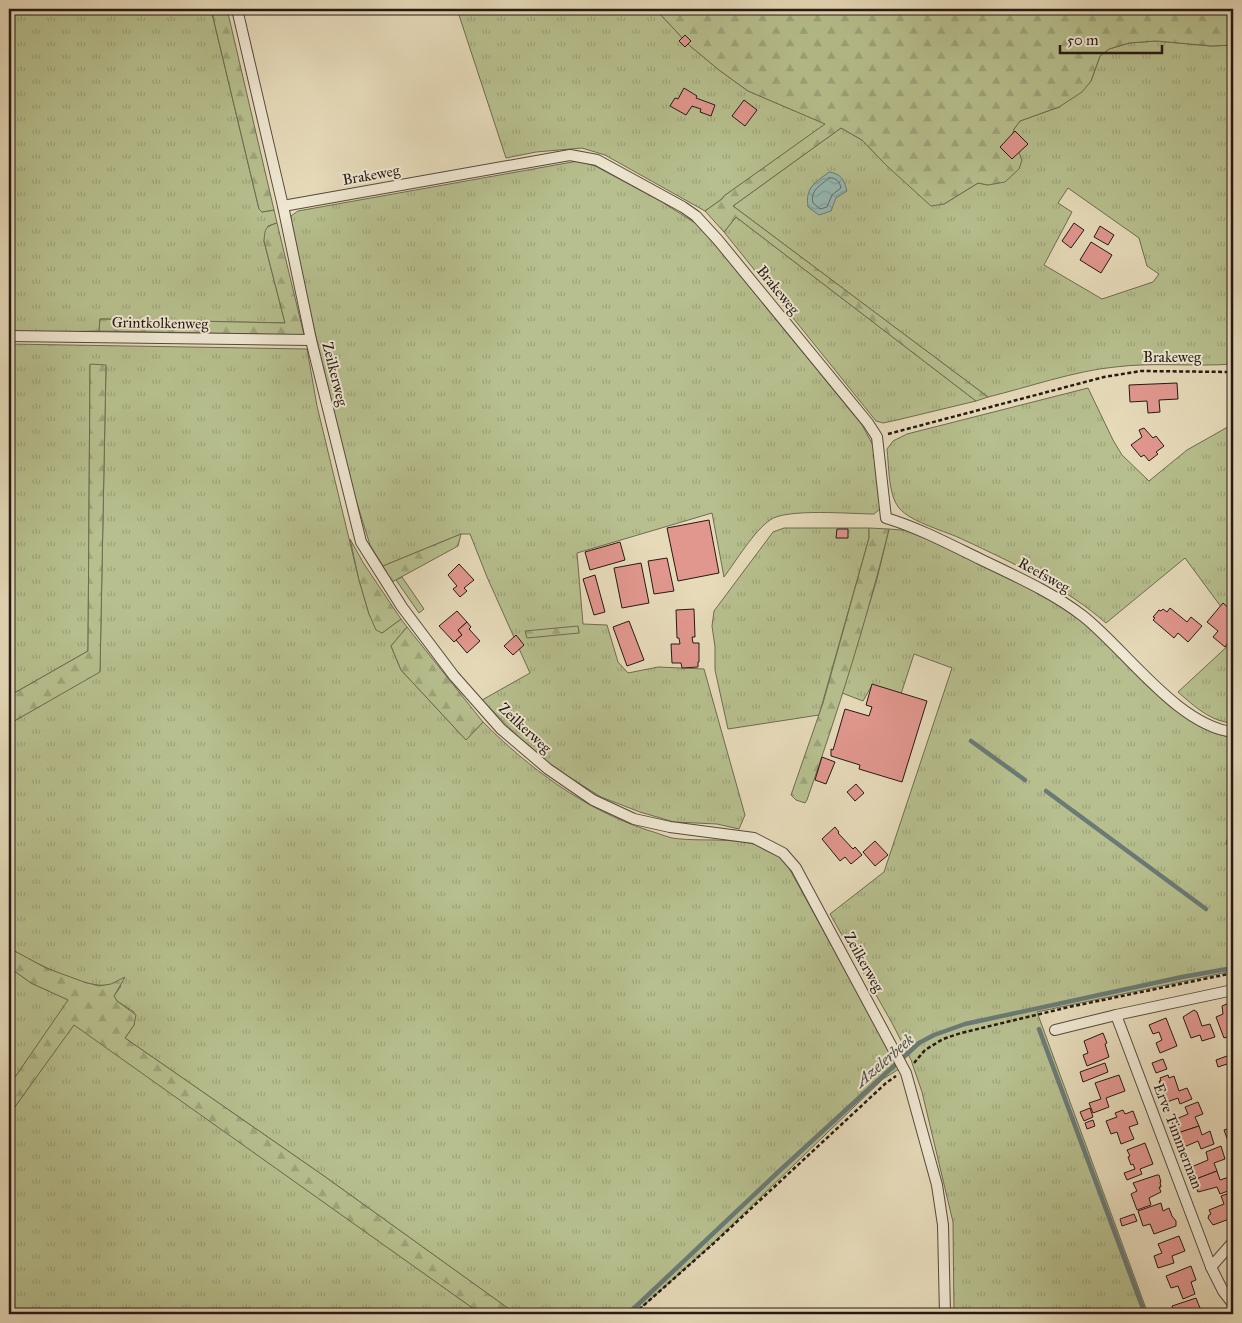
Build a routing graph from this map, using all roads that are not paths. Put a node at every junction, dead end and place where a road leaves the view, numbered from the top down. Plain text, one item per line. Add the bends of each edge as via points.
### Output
1 (237, 9) edge
2 (283, 206) junction
3 (9, 336) edge
4 (312, 340) junction
5 (877, 437) joint
6 (1233, 732) edge
7 (1233, 990) edge
8 (1116, 1015) junction
9 (1055, 1030) dead end
10 (1233, 1242) edge
11 (1211, 1267) junction
12 (1233, 1304) edge
13 (945, 1314) edge

1 - 2 street, Zeilkerweg
2 - 4 street, Zeilkerweg
2 - 5 street, Brakeweg via 570,155 597,160 696,216
3 - 4 street, Grintkolkenweg
4 - 13 street, Zeilkerweg via 361,542 402,607 454,676 501,729 548,769 593,800 634,819 754,838 783,853 796,868 903,1066 937,1185 943,1225
5 - 6 street, Reefsweg via 886,518 929,534 1055,598 1083,616 1156,687 1195,718 1224,732
7 - 8 street
8 - 9 street
8 - 11 street, Erve Timmerman
10 - 11 street
11 - 12 street, Erve Timmerman

